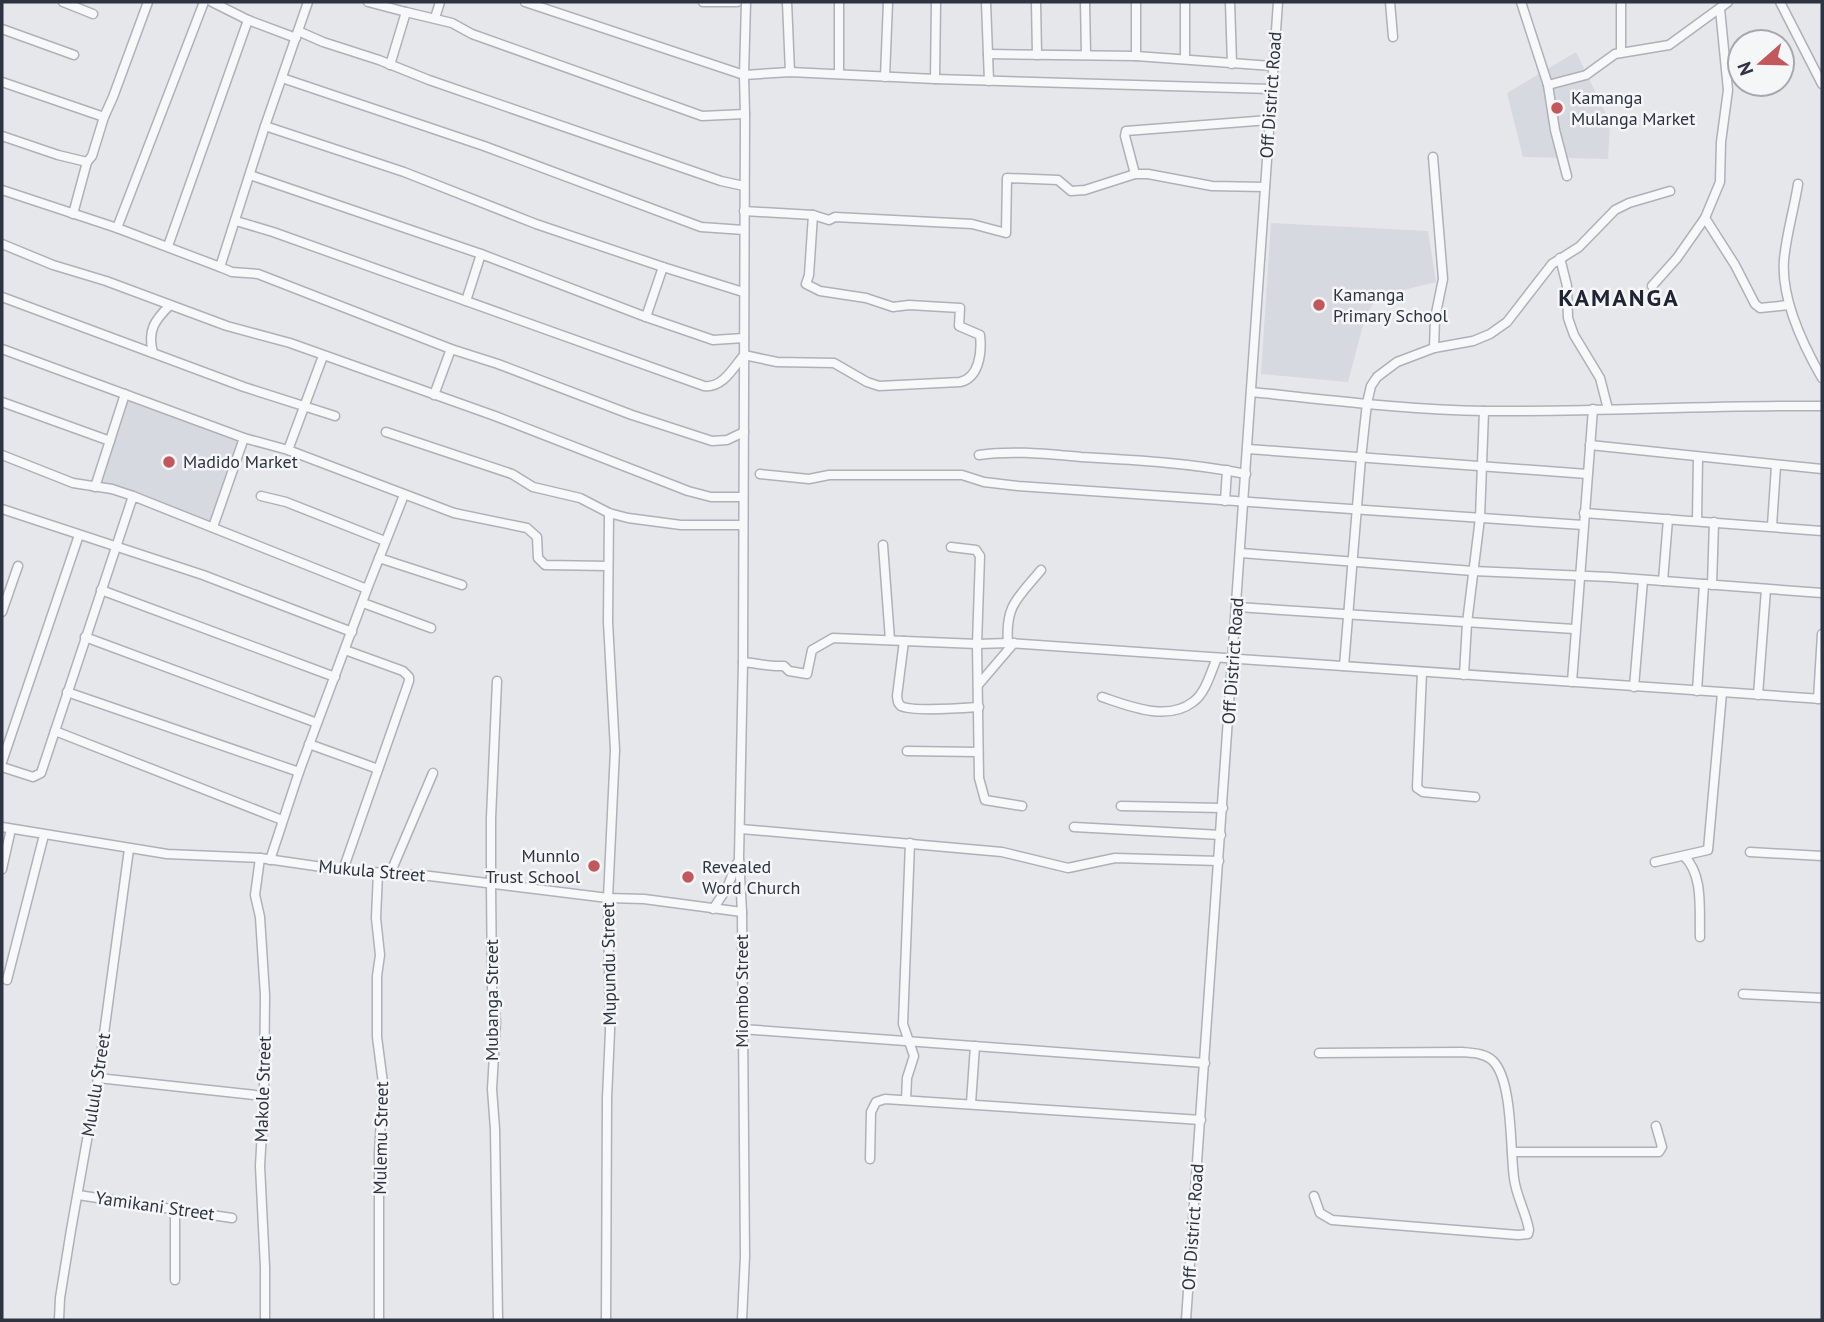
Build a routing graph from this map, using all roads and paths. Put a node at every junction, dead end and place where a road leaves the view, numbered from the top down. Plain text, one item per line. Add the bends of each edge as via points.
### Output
1 (63, 2) edge
2 (148, 2) edge
3 (204, 2) edge
4 (212, 2) edge
5 (308, 2) edge
6 (368, 2) edge
7 (440, 2) edge
8 (525, 2) edge
9 (702, 2) edge
10 (737, 2) edge
11 (746, 2) edge
12 (787, 2) edge
13 (839, 2) edge
14 (888, 2) edge
15 (936, 2) edge
16 (986, 2) edge
17 (1036, 2) edge
18 (1085, 2) edge
19 (1136, 2) edge
20 (1185, 2) edge
21 (1230, 2) edge
22 (1278, 2) edge
23 (1390, 2) edge
24 (1521, 2) edge
25 (1621, 2) edge
26 (1728, 2) edge
27 (1780, 2) edge
28 (1720, 9) junction
29 (406, 12) junction
30 (93, 14) dead end
31 (435, 18) junction
32 (248, 20) junction
33 (2, 29) edge
34 (297, 34) junction
35 (1393, 37) dead end
36 (1621, 52) junction
37 (988, 54) junction
38 (1086, 54) junction
39 (74, 55) dead end
40 (1037, 55) junction
41 (1136, 56) junction
42 (1185, 59) junction
43 (1232, 64) junction
44 (390, 65) junction
45 (1273, 66) junction
46 (790, 72) junction
47 (839, 74) junction
48 (744, 75) junction
49 (886, 76) junction
50 (282, 78) junction
51 (935, 79) junction
52 (989, 81) junction
53 (2, 82) edge
54 (1822, 84) edge
55 (1548, 85) junction
56 (1271, 89) junction
57 (745, 114) junction
58 (104, 117) junction
59 (1269, 120) junction
60 (265, 126) junction
61 (2, 136) edge
62 (1433, 157) dead end
63 (87, 162) junction
64 (1135, 174) junction
65 (250, 175) junction
66 (1567, 176) dead end
67 (1798, 184) dead end
68 (744, 186) junction
69 (1265, 187) junction
70 (2, 190) edge
71 (1670, 191) dead end
72 (744, 211) junction
73 (73, 214) junction
74 (813, 215) junction
75 (1705, 218) junction
76 (236, 221) junction
77 (117, 228) junction
78 (744, 230) junction
79 (2, 244) edge
80 (168, 246) junction
81 (481, 254) junction
82 (1560, 258) junction
83 (220, 267) junction
84 (663, 267) junction
85 (1652, 286) dead end
86 (743, 292) junction
87 (2, 297) edge
88 (466, 301) junction
89 (170, 305) junction
90 (1789, 305) junction
91 (646, 317) junction
92 (744, 338) junction
93 (1434, 348) junction
94 (2, 349) edge
95 (451, 349) junction
96 (153, 353) junction
97 (744, 355) junction
98 (323, 356) junction
99 (1822, 378) edge
100 (1252, 392) junction
101 (125, 394) junction
102 (434, 395) junction
103 (2, 401) edge
104 (1367, 403) junction
105 (1822, 406) edge
106 (303, 407) junction
107 (1593, 409) junction
108 (1608, 409) junction
109 (1484, 411) junction
110 (335, 416) dead end
111 (386, 432) dead end
112 (744, 432) junction
113 (244, 438) junction
114 (110, 441) junction
115 (1590, 445) junction
116 (1248, 449) junction
117 (288, 450) junction
118 (2, 455) edge
119 (979, 455) dead end
120 (1699, 457) junction
121 (1361, 458) junction
122 (1776, 466) junction
123 (1483, 467) junction
124 (1822, 469) edge
125 (1227, 470) junction
126 (760, 474) dead end
127 (1246, 474) junction
128 (1587, 474) junction
129 (95, 487) junction
130 (404, 495) junction
131 (133, 496) junction
132 (261, 496) dead end
133 (743, 497) junction
134 (1225, 501) junction
135 (1244, 502) junction
136 (1356, 508) junction
137 (2, 509) edge
138 (609, 513) junction
139 (1584, 513) junction
140 (1480, 518) junction
141 (1668, 519) junction
142 (1697, 521) junction
143 (1714, 522) junction
144 (743, 525) junction
145 (1583, 525) junction
146 (1772, 526) junction
147 (214, 527) junction
148 (1822, 531) edge
149 (79, 535) junction
150 (386, 541) junction
151 (883, 545) dead end
152 (116, 546) junction
153 (951, 547) dead end
154 (1241, 553) junction
155 (379, 558) junction
156 (1352, 562) junction
157 (18, 566) dead end
158 (608, 566) junction
159 (1041, 570) dead end
160 (1473, 571) junction
161 (1578, 576) junction
162 (1643, 580) junction
163 (1663, 581) junction
164 (1708, 584) junction
165 (462, 585) dead end
166 (367, 589) junction
167 (1766, 589) junction
168 (101, 590) junction
169 (1822, 593) edge
170 (363, 603) junction
171 (1237, 607) junction
172 (2, 612) edge
173 (1349, 615) junction
174 (1467, 623) junction
175 (431, 628) dead end
176 (1574, 629) junction
177 (352, 632) junction
178 (1822, 634) edge
179 (85, 637) junction
180 (890, 640) junction
181 (904, 641) junction
182 (1012, 643) junction
183 (977, 644) junction
184 (345, 650) junction
185 (1217, 658) junction
186 (1234, 659) junction
187 (743, 662) junction
188 (1344, 666) junction
189 (1423, 671) junction
190 (1464, 675) junction
191 (335, 677) junction
192 (497, 681) dead end
193 (1572, 682) junction
194 (979, 684) junction
195 (1634, 687) junction
196 (1697, 691) junction
197 (67, 692) junction
198 (1721, 693) junction
199 (1758, 695) junction
200 (1102, 697) dead end
201 (1820, 699) edge
202 (979, 707) junction
203 (317, 723) junction
204 (55, 731) junction
205 (309, 744) junction
206 (907, 751) dead end
207 (977, 752) junction
208 (2, 764) edge
209 (378, 769) junction
210 (299, 772) junction
211 (433, 773) dead end
212 (1475, 797) dead end
213 (1022, 806) dead end
214 (1121, 806) dead end
215 (1223, 808) junction
216 (282, 820) junction
217 (1074, 827) dead end
218 (6, 828) edge
219 (741, 829) junction
220 (44, 835) junction
221 (1221, 835) junction
222 (910, 844) junction
223 (129, 849) junction
224 (1750, 852) dead end
225 (1684, 856) junction
226 (1822, 856) edge
227 (739, 857) junction
228 (260, 858) junction
229 (270, 860) junction
230 (1219, 861) junction
231 (1656, 862) dead end
232 (2, 869) edge
233 (343, 870) junction
234 (378, 873) junction
235 (390, 874) junction
236 (491, 884) junction
237 (608, 898) junction
238 (713, 909) junction
239 (742, 912) junction
240 (1700, 937) dead end
241 (7, 980) dead end
242 (1743, 994) dead end
243 (1822, 998) edge
244 (742, 1029) junction
245 (908, 1041) junction
246 (975, 1046) junction
247 (1319, 1053) dead end
248 (1205, 1063) junction
249 (98, 1078) junction
250 (264, 1096) junction
251 (906, 1100) junction
252 (971, 1103) junction
253 (1202, 1120) junction
254 (1656, 1126) dead end
255 (1512, 1152) junction
256 (870, 1159) dead end
257 (78, 1195) junction
258 (1314, 1196) dead end
259 (175, 1210) junction
260 (232, 1218) dead end
261 (175, 1280) dead end
262 (59, 1320) edge
263 (265, 1320) edge
264 (379, 1320) edge
265 (498, 1320) edge
266 (606, 1320) edge
267 (742, 1320) edge
268 (752, 1320) edge
269 (1186, 1320) edge

1 - 30 street
2 - 58 street
3 - 77 street
4 - 32 street
5 - 34 street
6 - 29 street
7 - 31 street
8 - 48 street
9 - 10 street
11 - 48 street, Miombo Street
12 - 46 street
13 - 47 street
14 - 49 street
15 - 51 street
16 - 37 street
17 - 40 street
18 - 38 street
19 - 41 street
20 - 42 street
21 - 43 street
22 - 45 street, Off District Road
23 - 35 street
24 - 55 street
25 - 36 street
26 - 28 street
27 - 54 street
28 - 36 street via 1669,45
28 - 75 street via 1728,90 1720,181
29 - 31 street
29 - 44 street
31 - 57 street via 702,116
32 - 34 street
32 - 80 street
33 - 39 street
34 - 44 street
34 - 50 street
36 - 55 street via 1586,75
37 - 40 street
37 - 52 street
38 - 40 street
38 - 41 street
41 - 42 street
42 - 43 street
43 - 45 street
44 - 68 street
45 - 56 street, Off District Road
46 - 47 street
46 - 48 street
47 - 49 street
48 - 57 street, Miombo Street
49 - 51 street
50 - 60 street
50 - 78 street via 484,146 701,227
51 - 52 street
52 - 56 street
53 - 58 street
55 - 66 street
56 - 59 street, Off District Road
57 - 68 street, Miombo Street
58 - 63 street
59 - 64 street via 1126,131
59 - 69 street, Off District Road
60 - 65 street
60 - 84 street
61 - 63 street
62 - 93 street via 1443,279
63 - 73 street
64 - 69 street via 1212,186
64 - 74 street via 1071,191 1058,180 1007,178 1006,233 972,224 829,220
65 - 76 street
65 - 81 street
67 - 90 street via 1784,261
68 - 72 street, Miombo Street
69 - 100 street, Off District Road
70 - 73 street
71 - 82 street via 1621,206 1579,247
72 - 74 street
72 - 78 street, Miombo Street
73 - 77 street
74 - 97 street via 806,284 893,307 960,308 958,326 980,335 974,376 960,382 879,386 834,363 777,362
75 - 85 street
75 - 90 street via 1755,304 1760,309
76 - 83 street
76 - 88 street
77 - 80 street
78 - 86 street, Miombo Street
79 - 89 street
80 - 83 street
81 - 88 street
81 - 91 street
82 - 93 street via 1507,323 1473,341
82 - 108 street via 1568,318 1600,378
83 - 95 street via 258,274
84 - 86 street
84 - 91 street
86 - 92 street, Miombo Street
87 - 96 street
88 - 97 street via 704,386 716,386
89 - 96 street via 152,327
89 - 98 street
90 - 99 street
91 - 92 street via 713,340
92 - 97 street, Miombo Street
93 - 104 street via 1385,369 1371,386
94 - 101 street
95 - 102 street
95 - 112 street via 712,442
96 - 106 street
97 - 112 street, Miombo Street
98 - 102 street
98 - 106 street
100 - 104 street
100 - 116 street, Off District Road
101 - 113 street
101 - 114 street
102 - 133 street via 688,491 711,498
103 - 114 street
104 - 109 street
104 - 121 street
105 - 108 street
106 - 110 street
106 - 117 street
107 - 108 street
107 - 109 street
107 - 115 street
109 - 123 street
111 - 138 street via 512,474 533,487 580,498
112 - 133 street, Miombo Street
113 - 117 street
113 - 147 street
114 - 129 street
115 - 120 street
115 - 128 street
116 - 121 street
116 - 127 street, Off District Road
117 - 130 street
118 - 129 street
119 - 125 street via 1018,452
120 - 122 street
120 - 142 street
121 - 123 street
121 - 136 street
122 - 124 street
122 - 146 street
123 - 128 street
123 - 140 street
125 - 127 street
125 - 134 street
126 - 134 street via 809,479 962,475 1017,486
127 - 135 street, Off District Road
128 - 139 street
129 - 131 street
130 - 150 street
130 - 158 street via 468,518 527,528 537,537 538,558 545,565
131 - 147 street
131 - 152 street
132 - 150 street
133 - 144 street, Miombo Street
134 - 135 street
135 - 136 street
135 - 154 street, Off District Road
136 - 140 street
136 - 156 street
137 - 149 street
138 - 144 street via 681,525
138 - 158 street, Mupundu Street
139 - 141 street
139 - 145 street
140 - 145 street
140 - 160 street
141 - 142 street
141 - 163 street
142 - 143 street
143 - 146 street
143 - 164 street
144 - 187 street, Miombo Street
145 - 161 street
146 - 148 street
147 - 166 street
149 - 152 street
149 - 208 street
150 - 155 street
151 - 180 street
152 - 168 street
152 - 177 street
153 - 183 street via 979,552
154 - 156 street
154 - 171 street, Off District Road
155 - 165 street
155 - 166 street
156 - 160 street
156 - 173 street
157 - 172 street
158 - 237 street, Mupundu Street via 615,750
159 - 182 street via 1012,605 1008,617
160 - 161 street
160 - 174 street
161 - 162 street
161 - 176 street
162 - 163 street
162 - 195 street
163 - 164 street
164 - 167 street
164 - 196 street
166 - 170 street
167 - 169 street
167 - 199 street
168 - 179 street
168 - 191 street
170 - 175 street
170 - 177 street
171 - 173 street
171 - 186 street, Off District Road
173 - 174 street
173 - 188 street
174 - 176 street
174 - 190 street
176 - 193 street
177 - 184 street
178 - 201 street
179 - 197 street
179 - 203 street
180 - 181 street
180 - 187 street via 829,639 812,650 807,674 784,666
181 - 183 street
181 - 202 street via 897,696 902,706
182 - 183 street
182 - 185 street
182 - 194 street
183 - 194 street
184 - 191 street
184 - 209 street via 409,677
185 - 186 street
185 - 200 street via 1202,692 1194,702 1178,709 1157,712
186 - 188 street
186 - 215 street, Off District Road
187 - 219 street, Miombo Street
188 - 189 street
189 - 190 street
189 - 212 street via 1417,788
190 - 193 street
191 - 203 street
192 - 236 street, Mubanga Street
193 - 195 street
194 - 202 street
195 - 196 street
196 - 198 street
197 - 204 street
197 - 210 street
198 - 199 street
198 - 225 street via 1708,850
199 - 201 street
202 - 207 street
203 - 205 street
204 - 208 street via 37,777
204 - 216 street
205 - 209 street
205 - 210 street
206 - 207 street
207 - 213 street via 985,800
209 - 233 street
210 - 216 street
211 - 235 street
214 - 215 street
215 - 221 street, Off District Road
216 - 229 street
217 - 221 street
218 - 220 street, Mukula Street
218 - 232 street
219 - 222 street
219 - 227 street, Miombo Street
220 - 223 street, Mukula Street
220 - 241 street
221 - 230 street, Off District Road
222 - 230 street via 1002,852 1068,868 1115,858
222 - 245 street via 903,1024
223 - 228 street, Mukula Street
223 - 249 street, Mululu Street
224 - 226 street
225 - 231 street
225 - 240 street via 1697,880
227 - 238 street
227 - 239 street, Miombo Street
228 - 229 street, Mukula Street
228 - 250 street, Makole Street via 255,895 265,995
229 - 233 street, Mukula Street
230 - 248 street, Off District Road
233 - 234 street, Mukula Street
234 - 235 street, Mukula Street
234 - 264 street, Mulemu Street via 377,1037 383,1083
235 - 236 street, Mukula Street
236 - 237 street, Mukula Street
236 - 265 street, Mubanga Street
237 - 238 street, Mukula Street
237 - 266 street, Mupundu Street
238 - 239 street, Mukula Street
239 - 244 street, Miombo Street
242 - 243 street
244 - 245 street
244 - 267 street, Miombo Street
245 - 246 street
245 - 251 street via 915,1056
246 - 248 street
246 - 252 street
247 - 255 street via 1462,1052 1486,1057 1500,1073
248 - 253 street, Off District Road
249 - 250 street
249 - 257 street, Mululu Street
250 - 263 street, Makole Street via 260,1166
251 - 252 street
251 - 256 street via 885,1099 874,1104
252 - 253 street
253 - 269 street, Off District Road
254 - 255 street via 1662,1147 1659,1152
255 - 258 street via 1516,1187 1529,1230 1524,1235 1332,1220 1320,1213
257 - 259 street, Yamikani Street
257 - 262 street, Mululu Street
259 - 260 street, Yamikani Street
259 - 261 street
267 - 268 street

